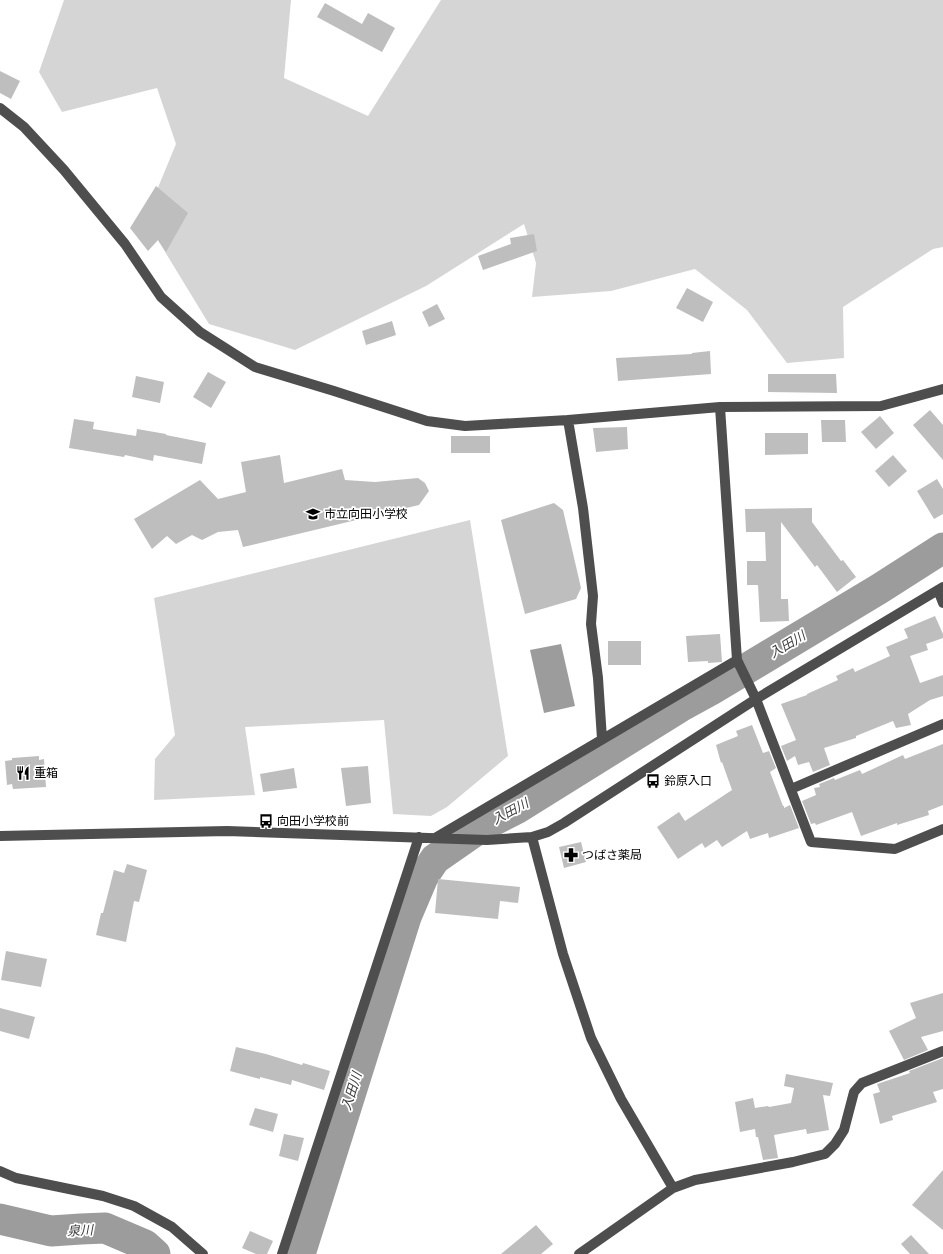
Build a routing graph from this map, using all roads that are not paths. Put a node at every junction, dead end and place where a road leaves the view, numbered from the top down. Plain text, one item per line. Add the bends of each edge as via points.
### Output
1 (0, 108) edge
2 (943, 390) edge
3 (720, 408) junction
4 (568, 420) junction
5 (941, 589) edge
6 (943, 603) edge
7 (738, 663) junction
8 (756, 699) junction
9 (943, 724) edge
10 (602, 739) junction
11 (791, 789) junction
12 (943, 829) edge
13 (0, 836) edge
14 (419, 837) junction
15 (532, 837) junction
16 (435, 838) junction
17 (943, 1051) edge
18 (0, 1172) edge
19 (673, 1188) junction
20 (203, 1254) edge
21 (282, 1254) edge
22 (579, 1254) edge

1 - 4 street via 24,128 64,170 125,244 161,297 200,332 255,367 427,421 465,426
2 - 3 street via 881,406
3 - 4 street
3 - 7 street
4 - 10 street via 583,508 593,596 591,624
5 - 6 street
5 - 8 street
7 - 8 street
7 - 10 street
8 - 11 street
8 - 15 street via 564,823
9 - 11 street
10 - 16 street
11 - 12 street via 811,842 895,849
13 - 14 street via 227,831
14 - 16 street
14 - 21 street
15 - 16 street via 487,840
15 - 19 street via 563,954 591,1038 621,1099
17 - 19 street via 862,1083 854,1092 844,1130 825,1154 695,1180
18 - 20 street via 16,1178 103,1196 134,1206 172,1227
19 - 22 street

